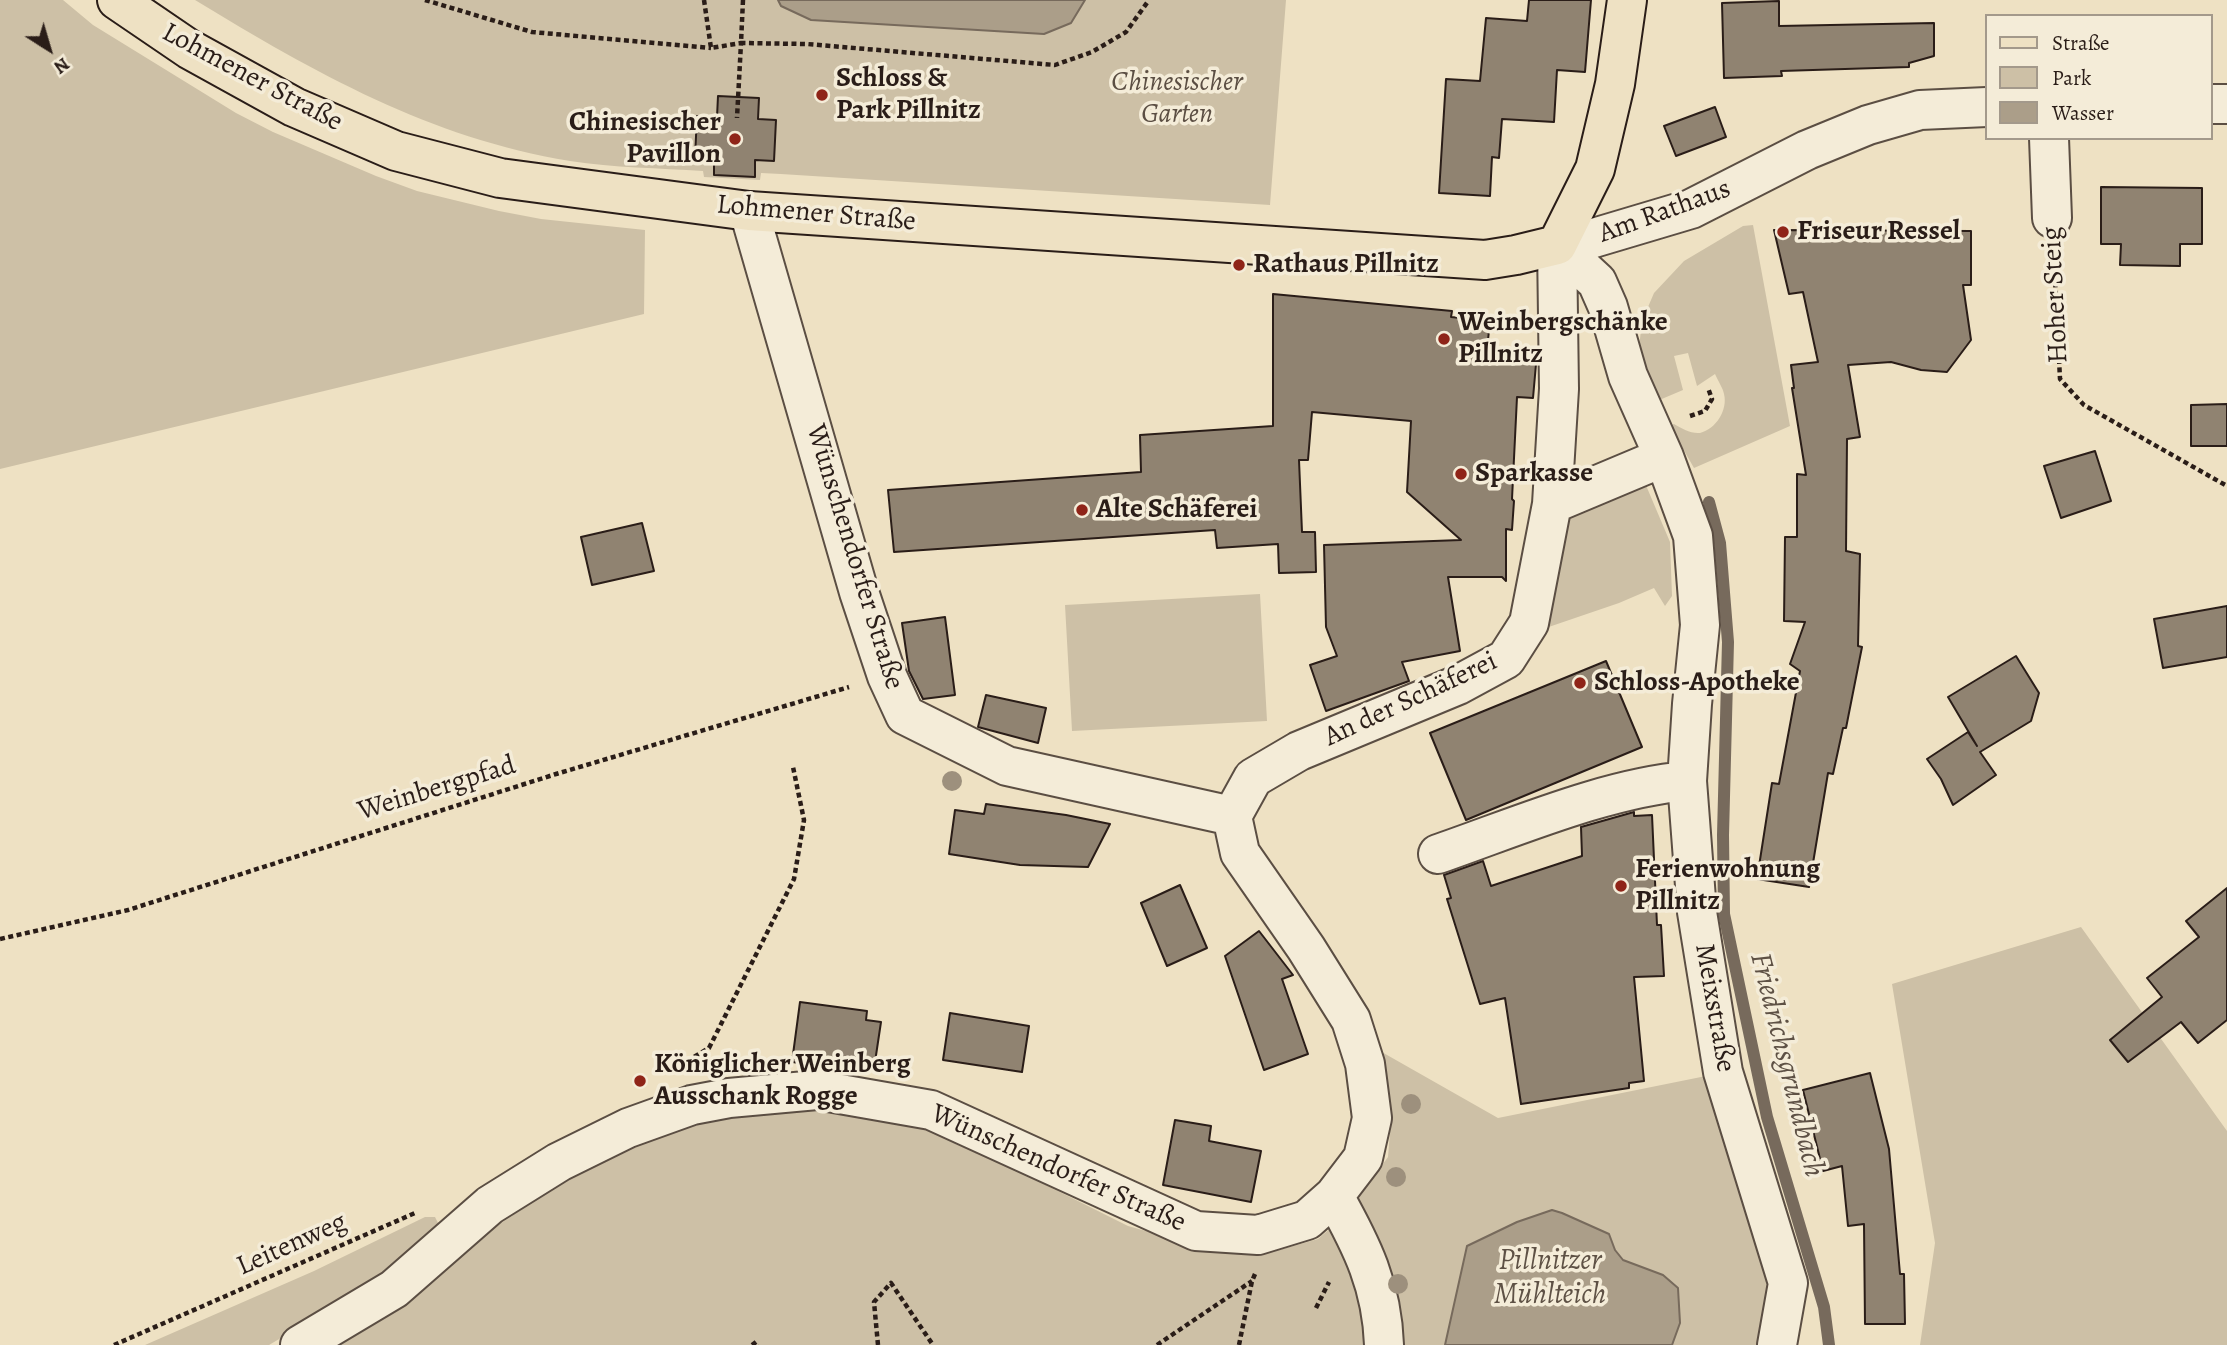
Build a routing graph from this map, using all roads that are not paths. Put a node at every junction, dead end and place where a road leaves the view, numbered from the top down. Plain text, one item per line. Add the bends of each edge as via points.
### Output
1 (117, 0) edge
2 (1627, 0) edge
3 (1986, 107) edge
4 (2049, 140) edge
5 (750, 211) junction
6 (2052, 218) road end
7 (1557, 245) junction
8 (1664, 457) junction
9 (1552, 504) junction
10 (1687, 781) junction
11 (1232, 816) junction
12 (1438, 854) dead end
13 (1334, 1196) junction
14 (300, 1345) edge
15 (1384, 1345) edge
16 (1777, 1345) edge

1 - 5 main road, Lohmener Straße via 188,49 294,107 396,151 500,178
2 - 7 main road via 1615,83 1595,169
3 - 7 street, Am Rathaus via 1920,110 1868,125 1807,150 1691,209
4 - 6 street, Hoher Steig
5 - 7 main road, Lohmener Straße via 1485,260
5 - 11 street, Wünschendorfer Straße via 859,592 905,715 1007,766
7 - 8 street, Am Rathaus via 1597,282 1628,376
7 - 9 street via 1559,389
8 - 9 street
8 - 10 street, Meixstraße via 1693,536 1700,625
9 - 11 street, An der Schäferei via 1529,623 1506,659 1458,685 1299,751 1253,778
10 - 12 street via 1651,784
10 - 16 street, Meixstraße via 1698,912 1723,1072 1788,1283
11 - 13 street, Wünschendorfer Straße via 1240,853 1352,1020 1365,1064 1371,1118 1363,1158
13 - 14 street, Wünschendorfer Straße via 1307,1220 1258,1235 1196,1231 931,1110 817,1090 729,1098 628,1128 559,1162 490,1205 394,1289
13 - 15 street via 1374,1276

